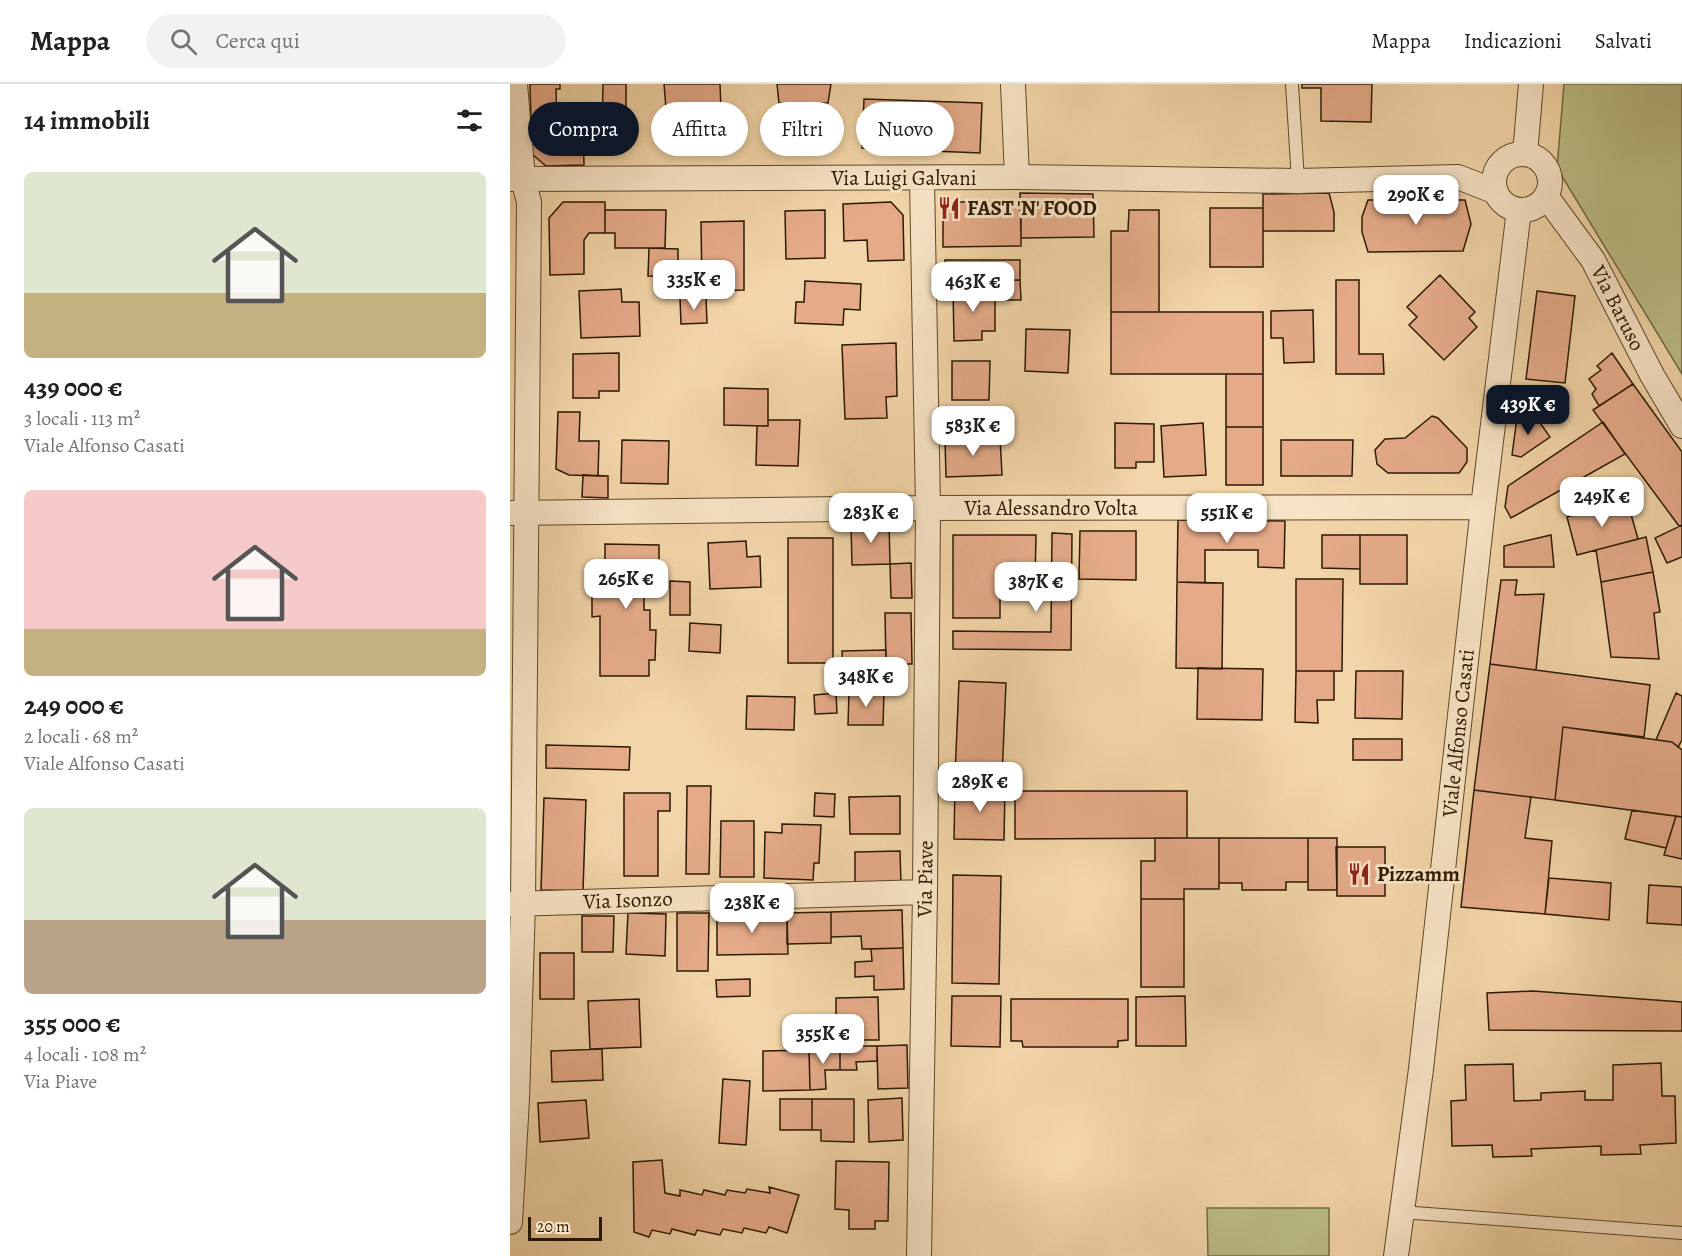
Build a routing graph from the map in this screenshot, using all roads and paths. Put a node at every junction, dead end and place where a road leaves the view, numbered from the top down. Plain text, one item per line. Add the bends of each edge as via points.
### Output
1 (515, 84) edge
2 (1013, 84) edge
3 (1292, 84) edge
4 (1532, 84) edge
5 (1525, 154) junction
6 (1017, 177) junction
7 (516, 179) edge
8 (922, 179) junction
9 (1298, 181) junction
10 (1496, 192) junction
11 (1546, 196) junction
12 (1519, 210) junction
13 (1682, 426) edge
14 (1483, 507) junction
15 (928, 508) junction
16 (519, 513) edge
17 (517, 749) edge
18 (925, 892) junction
19 (517, 904) edge
20 (513, 1099) edge
21 (1401, 1212) junction
22 (510, 1222) edge
23 (1682, 1233) edge
24 (919, 1256) edge
25 (1396, 1256) edge

1 - 7 street
2 - 6 street
3 - 9 lane
4 - 5 street
5 - 10 street via 1515,155 1500,165 1494,183
5 - 11 street via 1547,170
6 - 8 street, Via Luigi Galvani
6 - 9 street, Via Luigi Galvani
7 - 8 street, Via Luigi Galvani
7 - 16 street via 529,202
8 - 15 street, Via Piave
9 - 10 street, Via Luigi Galvani via 1458,177
10 - 12 street via 1507,206
11 - 12 street via 1533,208
11 - 13 street, Via Baruso via 1593,260
12 - 14 street, Viale Alfonso Casati
14 - 15 street, Via Alessandro Volta
14 - 21 street, Viale Alfonso Casati via 1421,1069
15 - 16 street, Via Alessandro Volta
15 - 18 street, Via Piave
16 - 17 street
17 - 19 street
18 - 19 street, Via Isonzo
18 - 24 street, Via Piave
19 - 20 street
20 - 22 street
21 - 23 lane
21 - 25 street, Viale Alfonso Casati

